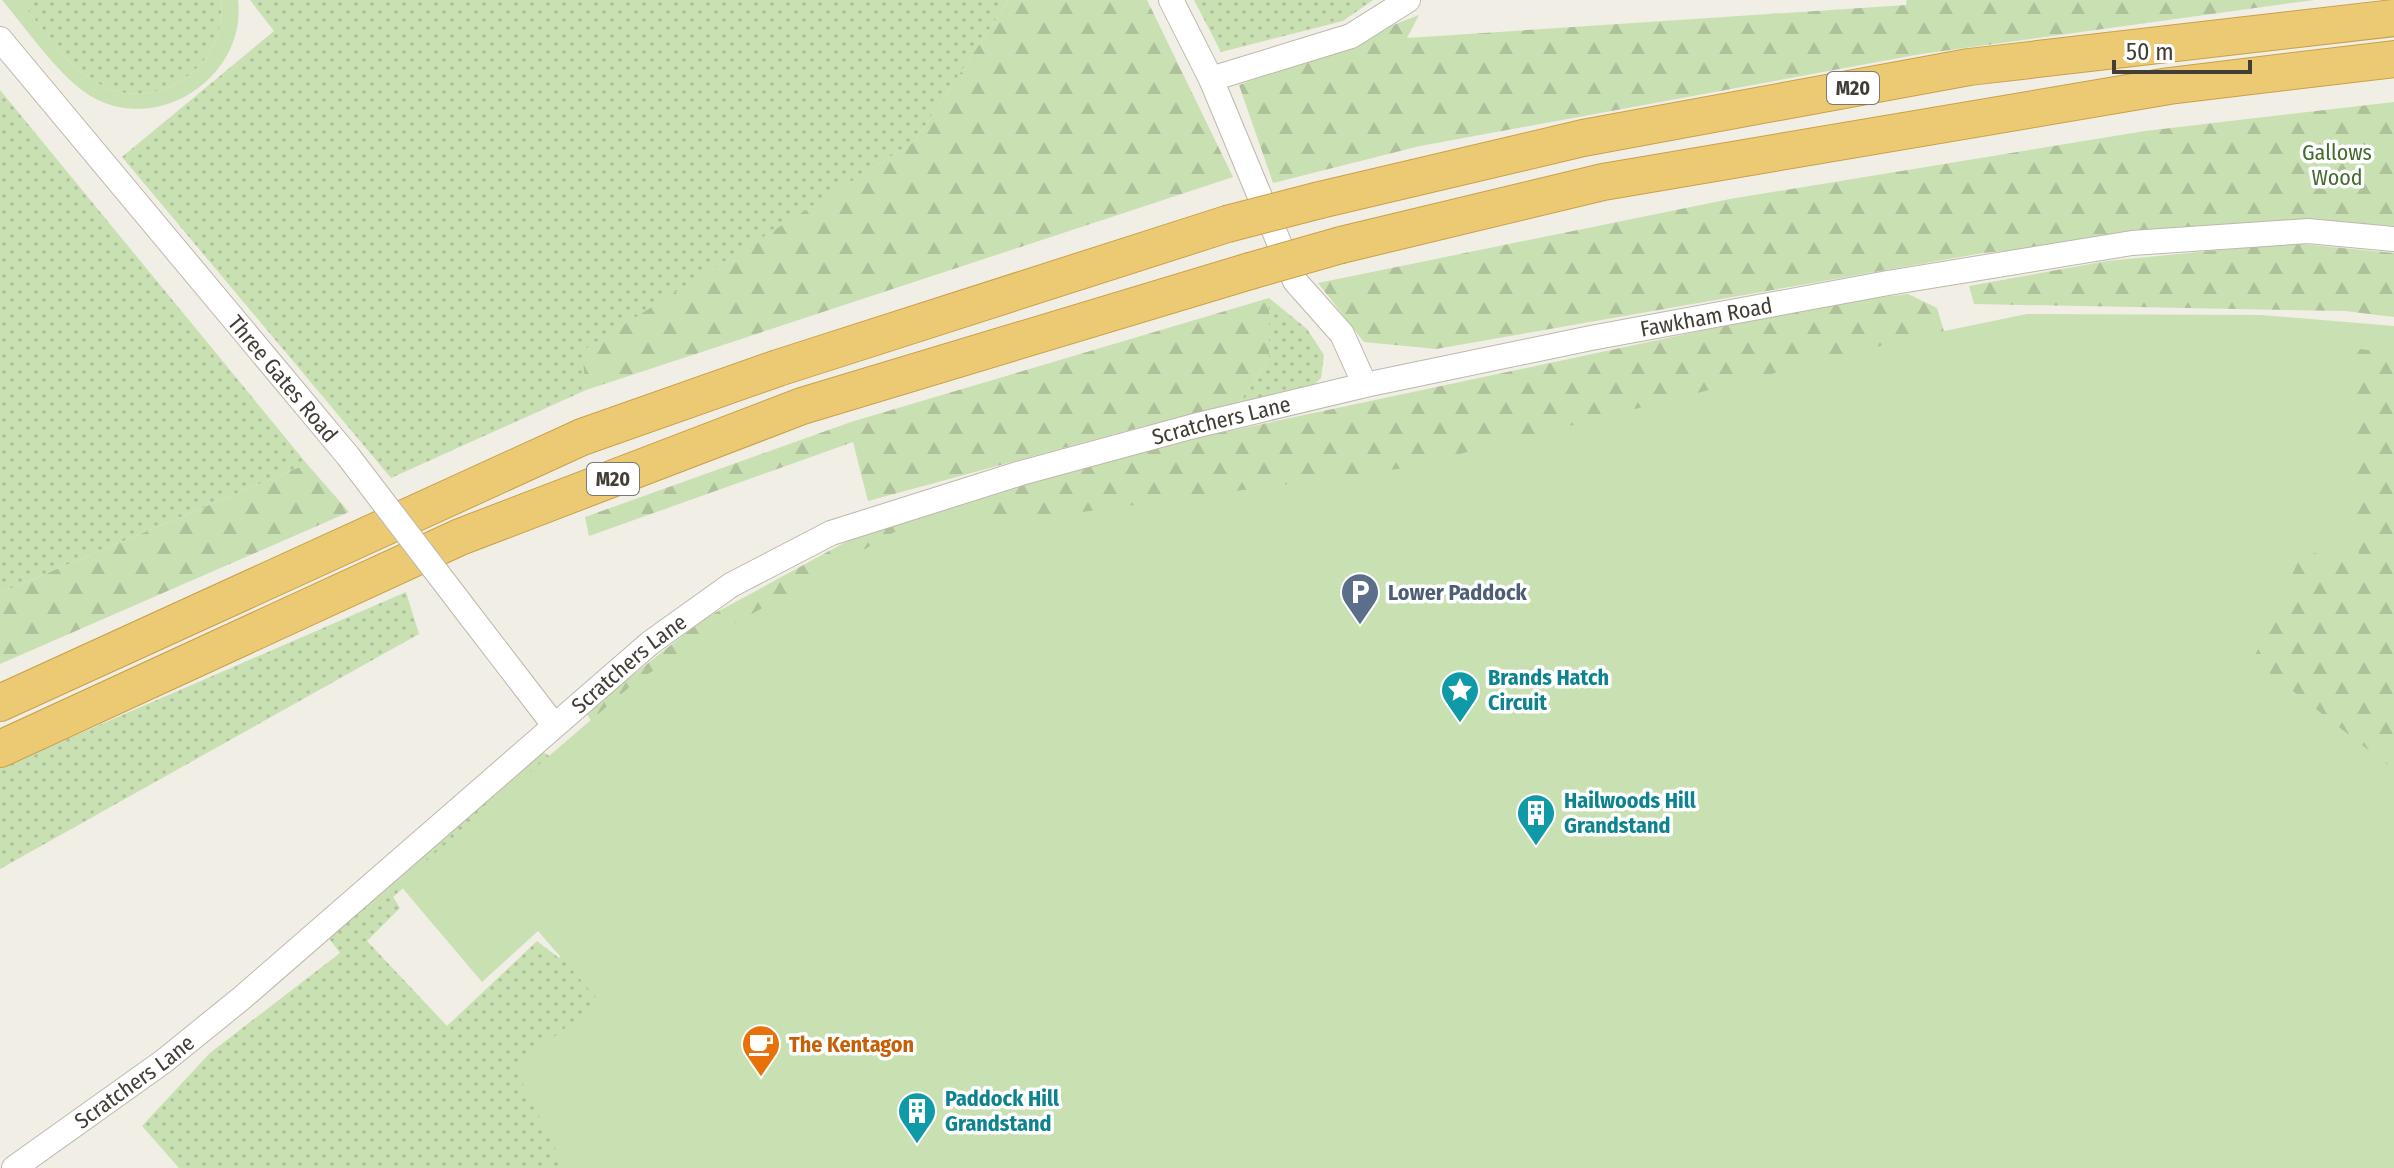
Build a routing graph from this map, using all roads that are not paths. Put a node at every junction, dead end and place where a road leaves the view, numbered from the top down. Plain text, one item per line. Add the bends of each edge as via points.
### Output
1 (1171, 0) edge
2 (1408, 0) edge
3 (2394, 18) edge
4 (0, 39) edge
5 (2394, 59) edge
6 (1211, 79) junction
7 (2394, 239) edge
8 (1365, 385) junction
9 (0, 703) edge
10 (554, 725) junction
11 (0, 749) edge
12 (14, 1168) edge

1 - 6 street
2 - 6 street via 1351,36
3 - 9 highway, M20, bridge via 1969,67 1583,138 1227,224 778,368 582,437
4 - 10 street, Three Gates Road, bridge via 348,456
5 - 11 highway, M20, bridge via 2169,86 1618,179 1250,271 802,406 460,537
6 - 8 street via 1295,281 1342,334
7 - 8 street, Fawkham Road via 2308,231 2132,243 1888,283
8 - 10 street, Scratchers Lane via 1035,469 831,533 731,585 650,643
10 - 12 street, Scratchers Lane via 243,997 164,1061

